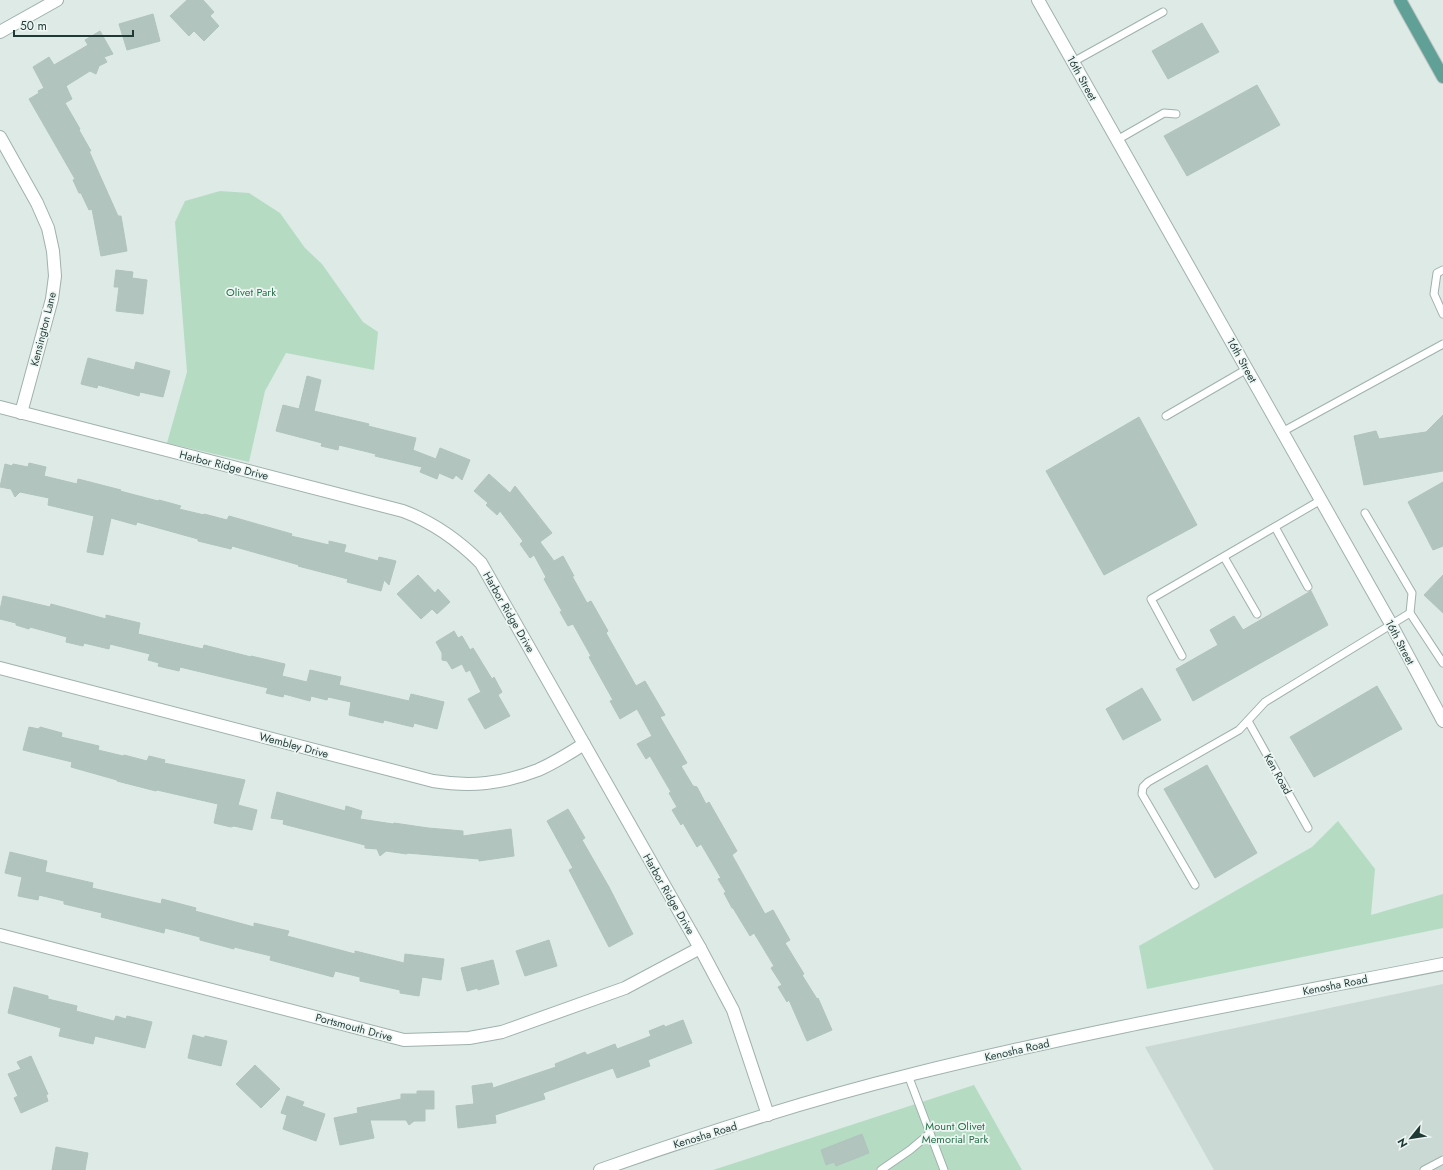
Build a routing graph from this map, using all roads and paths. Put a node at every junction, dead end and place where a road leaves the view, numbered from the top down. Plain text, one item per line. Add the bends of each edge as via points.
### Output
1 (57, 0) edge
2 (1038, 0) edge
3 (1400, 0) edge
4 (1163, 12) dead end
5 (0, 32) edge
6 (1074, 62) junction
7 (1443, 77) edge
8 (1176, 114) dead end
9 (0, 137) edge
10 (1117, 140) junction
11 (1443, 270) edge
12 (1443, 314) edge
13 (1443, 344) edge
14 (1246, 369) junction
15 (0, 407) edge
16 (21, 413) junction
17 (1166, 416) dead end
18 (1282, 432) junction
19 (1321, 500) junction
20 (1365, 513) dead end
21 (1275, 527) junction
22 (1224, 557) junction
23 (1308, 587) dead end
24 (1410, 613) junction
25 (1257, 614) dead end
26 (1391, 624) junction
27 (1182, 656) dead end
28 (1443, 663) edge
29 (0, 668) edge
30 (1248, 721) junction
31 (1443, 721) edge
32 (584, 744) junction
33 (1308, 828) dead end
34 (1195, 885) dead end
35 (0, 935) edge
36 (700, 948) junction
37 (1443, 964) edge
38 (908, 1075) junction
39 (768, 1115) junction
40 (929, 1134) junction
41 (1443, 1160) edge
42 (600, 1170) edge
43 (881, 1170) edge
44 (944, 1170) edge
45 (1424, 1170) edge

1 - 5 street
2 - 6 street, 16th Street
3 - 7 main road
4 - 6 lane
6 - 10 street, 16th Street
8 - 10 lane via 1164,113
9 - 16 street, Kensington Lane via 48,228 55,276 52,299
10 - 14 street, 16th Street
11 - 12 lane via 1437,273 1434,294
13 - 18 lane
14 - 17 lane
14 - 18 street, 16th Street
15 - 16 street, Harbor Ridge Drive
16 - 32 street, Harbor Ridge Drive via 403,511 420,518 464,547 481,563
18 - 19 street, 16th Street
19 - 21 lane
19 - 26 street, 16th Street
20 - 24 lane via 1412,593
21 - 22 lane
21 - 23 lane
22 - 25 lane
22 - 27 lane via 1151,599
24 - 26 lane
24 - 28 lane
26 - 30 lane via 1265,702
26 - 31 street, 16th Street
29 - 32 street, Wembley Drive via 433,781 455,784 483,784 507,780 540,769
30 - 33 lane, Ken Road
30 - 34 lane via 1239,730 1143,787 1142,794
32 - 36 street, Harbor Ridge Drive
35 - 36 street, Portsmouth Drive via 404,1040 469,1038 502,1032 625,988
36 - 39 street, Harbor Ridge Drive via 733,1010
37 - 38 street, Kenosha Road via 1134,1024
38 - 39 street, Kenosha Road
38 - 40 lane
39 - 42 street, Kenosha Road
40 - 43 lane
40 - 44 lane
41 - 45 lane

